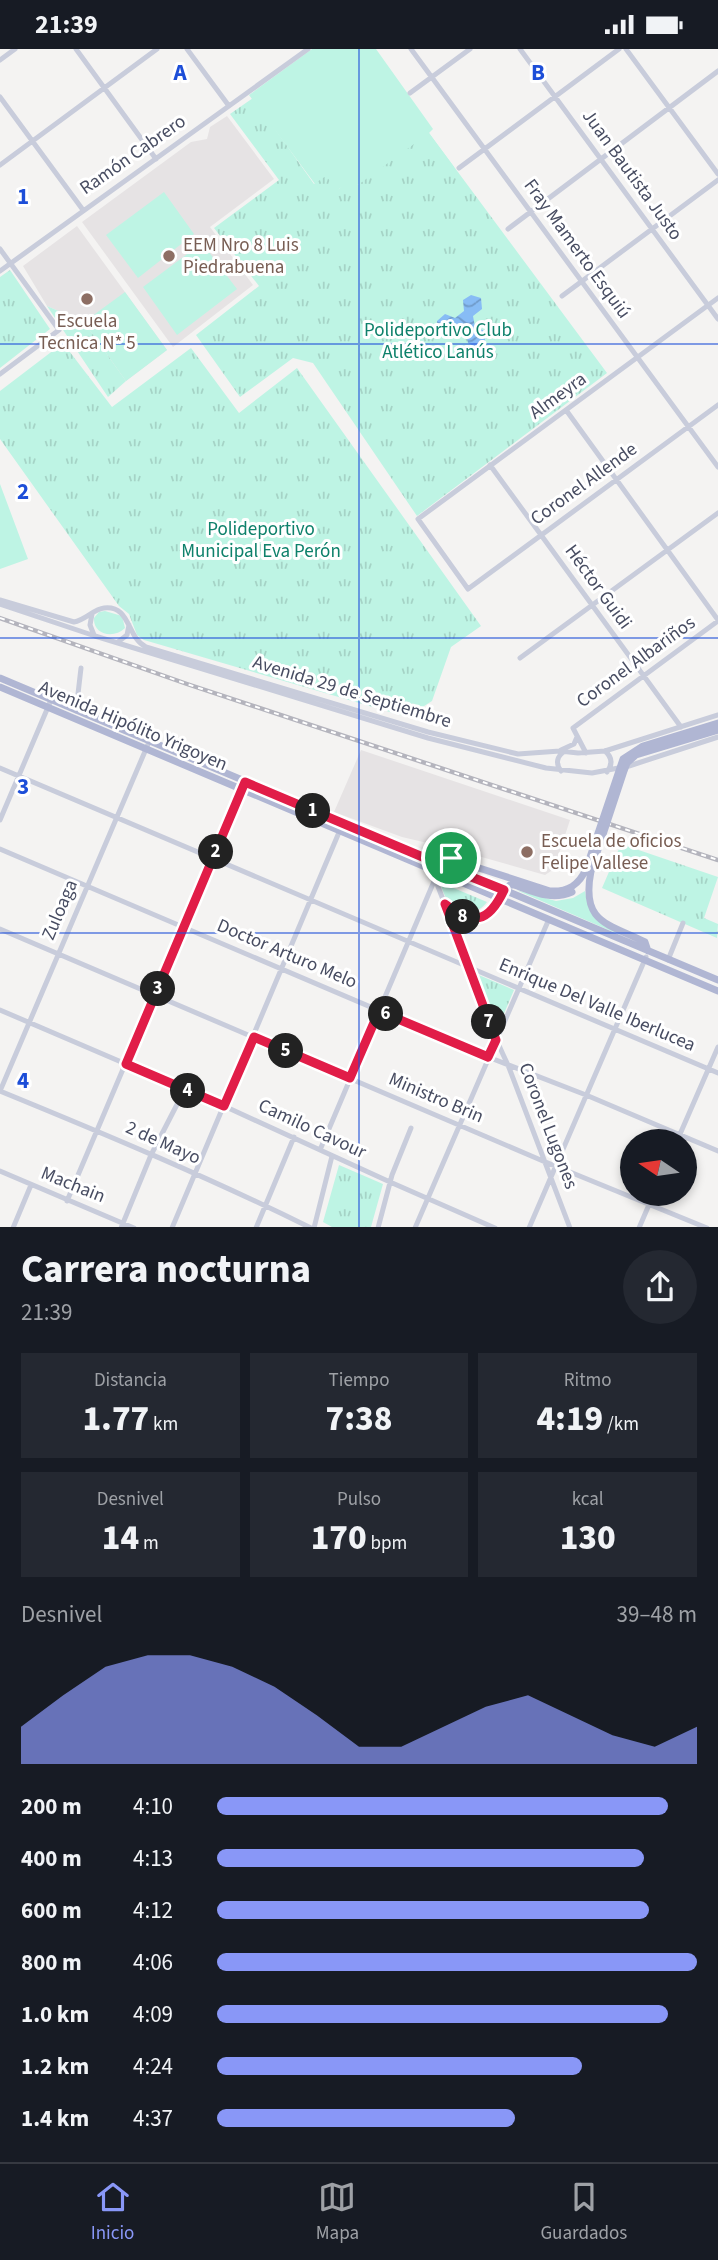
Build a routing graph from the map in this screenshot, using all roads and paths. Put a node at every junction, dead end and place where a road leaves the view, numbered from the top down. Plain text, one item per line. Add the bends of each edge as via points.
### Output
1 (15, 49) edge
2 (76, 49) edge
3 (157, 49) edge
4 (187, 49) edge
5 (411, 49) edge
6 (470, 49) edge
7 (520, 49) edge
8 (620, 49) edge
9 (626, 49) edge
10 (304, 50) edge
11 (0, 60) edge
12 (718, 71) edge
13 (432, 77) junction
14 (104, 88) junction
15 (410, 93) dead end
16 (0, 97) edge
17 (555, 97) junction
18 (229, 106) junction
19 (669, 108) junction
20 (32, 141) junction
21 (484, 149) junction
22 (156, 159) junction
23 (601, 160) junction
24 (0, 165) edge
25 (459, 167) dead end
26 (718, 174) edge
27 (718, 180) edge
28 (83, 210) junction
29 (531, 212) junction
30 (508, 229) dead end
31 (652, 229) junction
32 (0, 249) edge
33 (11, 263) junction
34 (0, 271) edge
35 (582, 281) junction
36 (562, 296) dead end
37 (718, 298) edge
38 (708, 305) junction
39 (718, 319) edge
40 (638, 357) junction
41 (0, 374) edge
42 (718, 405) edge
43 (566, 409) junction
44 (689, 426) junction
45 (490, 465) junction
46 (718, 467) edge
47 (616, 480) junction
48 (718, 513) edge
49 (541, 535) junction
50 (668, 551) junction
51 (468, 589) joint
52 (0, 602) edge
53 (592, 605) junction
54 (92, 614) junction
55 (718, 620) edge
56 (129, 624) junction
57 (95, 636) junction
58 (118, 642) junction
59 (520, 658) dead end
60 (81, 668) dead end
61 (644, 676) junction
62 (0, 678) edge
63 (0, 687) edge
64 (49, 704) junction
65 (76, 711) junction
66 (718, 715) edge
67 (718, 723) edge
68 (681, 727) junction
69 (718, 730) edge
70 (575, 731) junction
71 (718, 737) edge
72 (148, 745) junction
73 (563, 751) junction
74 (605, 751) junction
75 (586, 753) junction
76 (0, 768) edge
77 (561, 771) junction
78 (607, 772) junction
79 (19, 776) junction
80 (244, 785) junction
81 (117, 818) junction
82 (0, 820) edge
83 (340, 830) junction
84 (0, 849) edge
85 (425, 858) junction
86 (451, 858) junction
87 (214, 859) junction
88 (444, 866) junction
89 (591, 871) junction
90 (436, 876) junction
91 (515, 883) junction
92 (87, 886) junction
93 (504, 896) junction
94 (311, 901) junction
95 (445, 904) junction
96 (549, 919) junction
97 (683, 923) dead end
98 (184, 927) junction
99 (0, 929) edge
100 (408, 943) junction
101 (648, 951) junction
102 (59, 954) junction
103 (645, 960) junction
104 (668, 960) junction
105 (467, 967) junction
106 (282, 969) junction
107 (718, 980) edge
108 (518, 988) junction
109 (718, 991) edge
110 (156, 994) junction
111 (0, 1010) edge
112 (379, 1011) junction
113 (30, 1023) junction
114 (614, 1029) junction
115 (254, 1037) junction
116 (496, 1040) junction
117 (718, 1047) edge
118 (488, 1057) junction
119 (126, 1064) junction
120 (508, 1065) junction
121 (708, 1069) junction
122 (718, 1073) edge
123 (350, 1078) junction
124 (185, 1089) junction
125 (0, 1091) edge
126 (586, 1095) junction
127 (224, 1106) junction
128 (459, 1125) junction
129 (411, 1128) dead end
130 (659, 1129) edge
131 (682, 1129) edge
132 (97, 1131) junction
133 (294, 1137) junction
134 (697, 1144) edge
135 (320, 1150) junction
136 (718, 1151) edge
137 (151, 1155) junction
138 (332, 1156) junction
139 (543, 1161) junction
140 (556, 1166) junction
141 (0, 1171) edge
142 (195, 1174) junction
143 (550, 1179) junction
144 (390, 1182) junction
145 (31, 1185) junction
146 (620, 1191) edge
147 (428, 1199) junction
148 (67, 1201) junction
149 (265, 1205) junction
150 (648, 1206) edge
151 (656, 1206) edge
152 (122, 1225) edge
153 (13, 1227) edge
154 (134, 1227) edge
155 (172, 1227) edge
156 (256, 1227) edge
157 (312, 1227) edge
158 (378, 1227) edge
159 (415, 1227) edge
160 (495, 1227) edge
161 (529, 1227) edge
162 (570, 1227) edge
163 (639, 1227) edge
164 (707, 1227) edge

1 - 11 street
2 - 14 street
3 - 14 street
4 - 18 street
5 - 13 street, Fray Mamerto Esquiú
6 - 13 street
7 - 17 street, Juan Bautista Justo
8 - 17 street
9 - 19 street
10 - 18 street, Ramón Cabrero
12 - 19 street
13 - 15 street
13 - 21 street, Fray Mamerto Esquiú
14 - 20 street
14 - 22 street
16 - 20 street
17 - 21 street
17 - 23 street, Juan Bautista Justo
18 - 22 street, Ramón Cabrero
19 - 23 street
19 - 26 street
20 - 24 street
20 - 28 street
21 - 25 street
21 - 29 street, Fray Mamerto Esquiú
22 - 28 street, Ramón Cabrero
23 - 29 street
23 - 31 street, Juan Bautista Justo
27 - 31 street
28 - 33 street, Ramón Cabrero
29 - 30 street
29 - 35 street, Fray Mamerto Esquiú
31 - 35 street
31 - 38 street, Juan Bautista Justo
32 - 33 street
33 - 34 street, Ramón Cabrero
33 - 41 street via 59,330
35 - 36 street
35 - 40 street, Fray Mamerto Esquiú
37 - 38 street, Almeyra
38 - 39 street, Juan Bautista Justo
38 - 40 street, Almeyra
40 - 43 street, Almeyra
40 - 44 street, Fray Mamerto Esquiú
42 - 44 street, Coronel Allende
43 - 45 street, Almeyra
43 - 47 street
44 - 46 street, Fray Mamerto Esquiú
44 - 47 street, Coronel Allende
45 - 49 street, Héctor Guidi
45 - 51 street, Almeyra via 418,519
47 - 49 street, Coronel Allende
47 - 50 street
48 - 50 street
49 - 51 street, Coronel Allende
49 - 53 street, Héctor Guidi
50 - 53 street
50 - 55 street
52 - 54 street, Avenida 29 de Septiembre via 74,622
52 - 57 street, Avenida 29 de Septiembre
53 - 59 street
53 - 61 street, Héctor Guidi
54 - 56 street, Avenida 29 de Septiembre via 104,608 116,610
54 - 57 street
55 - 61 street, Coronel Albariños
56 - 58 street via 127,635
56 - 73 street, Avenida 29 de Septiembre via 136,640 146,647 428,732 518,754
57 - 58 street, Avenida 29 de Septiembre
58 - 77 street, Avenida 29 de Septiembre via 454,745
60 - 65 street
61 - 68 street, Héctor Guidi
61 - 70 street, Coronel Albariños
62 - 64 main road, Avenida Hipólito Yrigoyen
63 - 64 main road, Avenida Hipólito Yrigoyen
64 - 65 main road, Avenida Hipólito Yrigoyen
64 - 72 main road, Avenida Hipólito Yrigoyen
64 - 79 street
65 - 72 main road, Avenida Hipólito Yrigoyen
66 - 68 street, Avenida 29 de Septiembre
67 - 91 main road, bridge via 643,746 623,759 586,869 574,886 550,891
68 - 74 street, Avenida 29 de Septiembre
69 - 89 main road, bridge via 630,759
70 - 73 street, Coronel Albariños via 574,744
70 - 75 street
71 - 78 street, Avenida 29 de Septiembre
72 - 80 main road, Avenida Hipólito Yrigoyen
72 - 81 street, Zuloaga
73 - 75 street, Avenida 29 de Septiembre
73 - 77 street via 558,758
74 - 75 street, Avenida 29 de Septiembre
74 - 78 street via 611,759
76 - 79 street, Enrique Del Valle Iberlucea
77 - 78 street, Avenida 29 de Septiembre
79 - 81 street, Enrique Del Valle Iberlucea
79 - 82 street
80 - 83 main road, Avenida Hipólito Yrigoyen
80 - 85 main road, Avenida Hipólito Yrigoyen
80 - 87 street
81 - 87 street, Enrique Del Valle Iberlucea
81 - 92 street, Zuloaga
83 - 90 main road, Avenida Hipólito Yrigoyen
83 - 94 street
84 - 92 street, Doctor Arturo Melo
85 - 86 main road
85 - 88 main road, Avenida Hipólito Yrigoyen
86 - 88 street
86 - 91 main road
87 - 94 street, Enrique Del Valle Iberlucea
87 - 98 street
88 - 90 street
88 - 93 main road, Avenida Hipólito Yrigoyen
89 - 91 main road via 582,885 562,896 548,896
89 - 101 main road via 589,895 595,915 645,941
90 - 93 main road, Avenida Hipólito Yrigoyen
90 - 95 street, Coronel Lugones
90 - 100 street
91 - 93 main road
92 - 98 street, Doctor Arturo Melo
92 - 102 street, Zuloaga
93 - 95 main road via 478,918 469,919
93 - 96 main road, Avenida Hipólito Yrigoyen
93 - 101 main road, Avenida Hipólito Yrigoyen
94 - 100 street, Enrique Del Valle Iberlucea
94 - 106 street
95 - 105 street, Coronel Lugones
96 - 103 main road, Avenida Hipólito Yrigoyen
96 - 108 street
97 - 104 street
98 - 106 street, Doctor Arturo Melo
98 - 110 street
99 - 102 street, Ministro Brin
100 - 105 street, Enrique Del Valle Iberlucea
100 - 112 street
101 - 103 street
101 - 104 main road, Avenida Hipólito Yrigoyen
102 - 110 street, Ministro Brin
102 - 113 street, Zuloaga
103 - 109 main road, Avenida Hipólito Yrigoyen
103 - 114 street
104 - 107 main road, Avenida Hipólito Yrigoyen
105 - 108 street, Enrique Del Valle Iberlucea
105 - 116 street, Coronel Lugones
106 - 112 street, Doctor Arturo Melo
106 - 115 street
108 - 114 street, Enrique Del Valle Iberlucea
108 - 116 street
110 - 115 street, Ministro Brin
110 - 119 street
111 - 113 street, Camilo Cavour
112 - 118 street, Doctor Arturo Melo
112 - 123 street
113 - 119 street, Camilo Cavour
113 - 125 street, Zuloaga
114 - 121 street, Enrique Del Valle Iberlucea
114 - 126 street
115 - 123 street, Ministro Brin
115 - 127 street
116 - 118 street
116 - 120 street, Coronel Lugones
117 - 121 street
118 - 120 street, Doctor Arturo Melo
118 - 128 street
119 - 124 street, Camilo Cavour
119 - 132 street
120 - 126 street, Doctor Arturo Melo
120 - 139 street, Coronel Lugones
121 - 122 street, Enrique Del Valle Iberlucea
121 - 131 street
123 - 128 street, Ministro Brin
123 - 135 street
124 - 127 street, Camilo Cavour
124 - 137 street
125 - 132 street, 2 de Mayo
126 - 130 street, Doctor Arturo Melo
126 - 140 street
127 - 133 street, Camilo Cavour
127 - 142 street
128 - 139 street, Ministro Brin
128 - 147 street
129 - 144 street
132 - 137 street, 2 de Mayo
132 - 148 street
133 - 135 street, Camilo Cavour
133 - 149 street
134 - 136 street, Doctor Arturo Melo
135 - 138 street, Camilo Cavour
137 - 142 street, 2 de Mayo
137 - 152 street
138 - 144 street, Camilo Cavour
138 - 157 street
139 - 140 street, Ministro Brin
139 - 143 street, Coronel Lugones
140 - 143 street
140 - 146 street, Ministro Brin
141 - 145 street, Machain
142 - 149 street, 2 de Mayo
142 - 155 street
143 - 161 street
143 - 162 street, Coronel Lugones
144 - 147 street, Camilo Cavour
144 - 158 street
145 - 148 street, Machain
145 - 153 street
147 - 159 street
147 - 160 street, Camilo Cavour
148 - 152 street, Machain
149 - 156 street
149 - 157 street, 2 de Mayo
150 - 163 street
151 - 164 street, Ministro Brin
152 - 154 street, Machain

